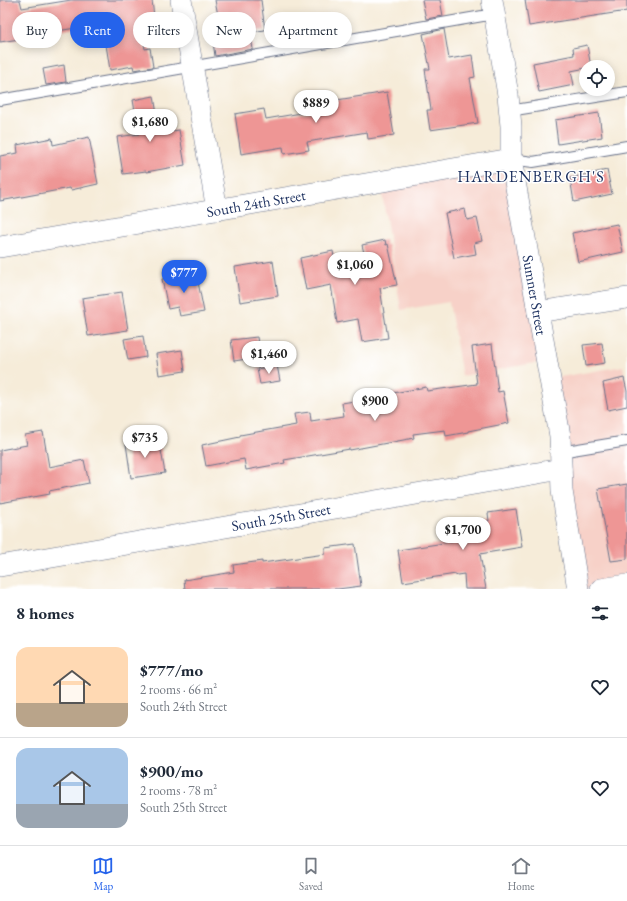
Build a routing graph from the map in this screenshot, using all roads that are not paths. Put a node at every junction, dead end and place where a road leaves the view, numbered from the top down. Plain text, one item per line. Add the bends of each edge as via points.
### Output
1 (181, 0) edge
2 (493, 7) edge
3 (192, 66) junction
4 (627, 92) edge
5 (0, 100) edge
6 (509, 111) junction
7 (627, 146) edge
8 (511, 159) junction
9 (217, 210) junction
10 (0, 247) edge
11 (627, 298) edge
12 (538, 312) junction
13 (627, 441) edge
14 (561, 461) junction
15 (0, 566) edge
16 (627, 585) edge
17 (578, 589) edge
18 (601, 589) edge

1 - 3 street
2 - 3 lane
2 - 6 street, Sumner Street
3 - 5 lane
3 - 9 street
4 - 6 lane
6 - 8 street, Sumner Street
7 - 8 lane via 533,162
8 - 9 street, South 24th Street
8 - 12 street, Sumner Street
9 - 10 street, South 24th Street
11 - 12 street
12 - 14 street, Sumner Street via 560,436
13 - 14 lane
14 - 15 street, South 25th Street
14 - 17 street, Sumner Street via 562,491
16 - 18 street

